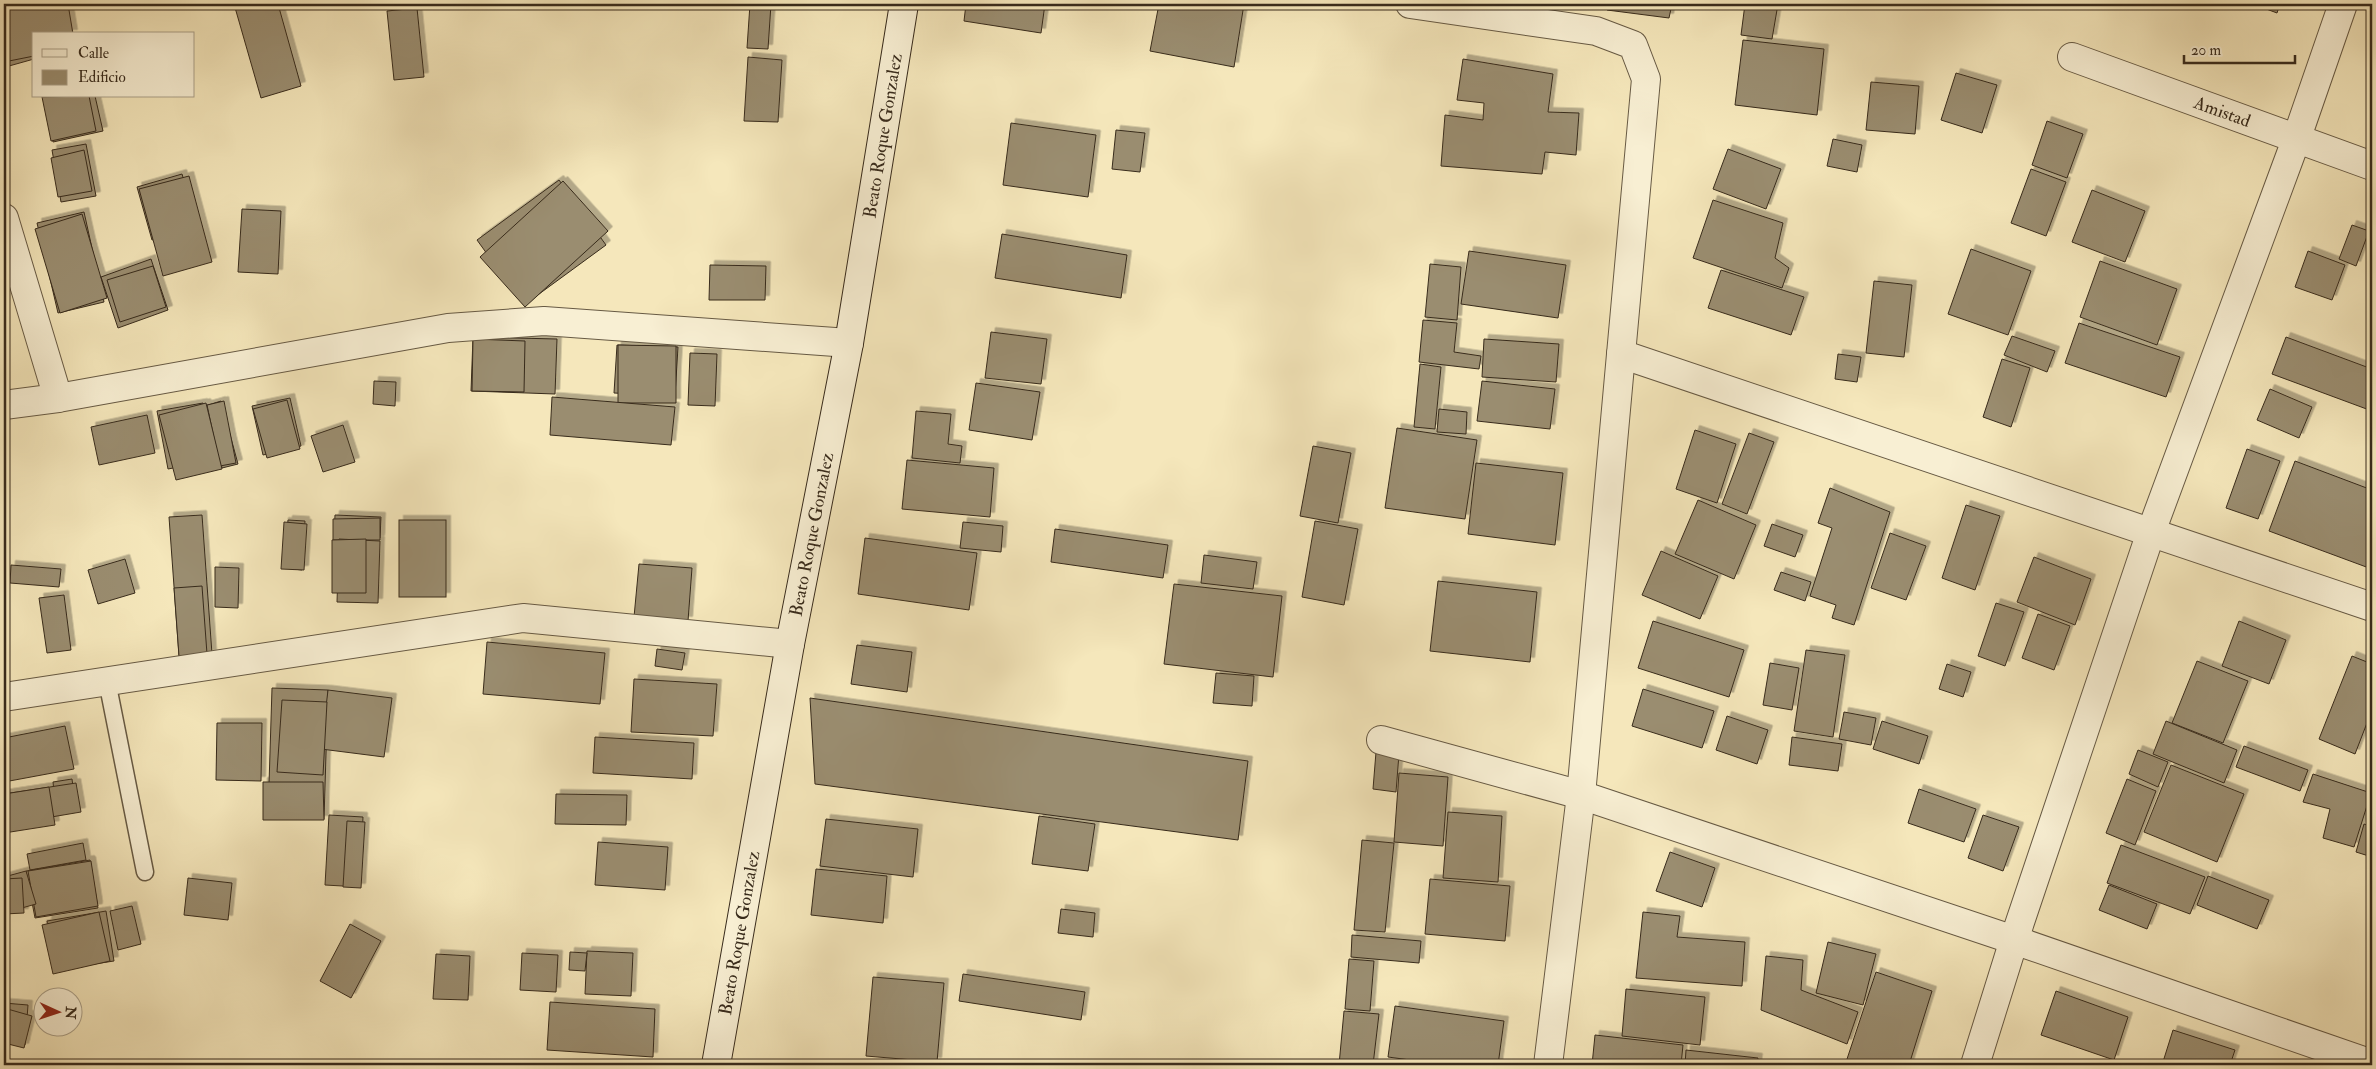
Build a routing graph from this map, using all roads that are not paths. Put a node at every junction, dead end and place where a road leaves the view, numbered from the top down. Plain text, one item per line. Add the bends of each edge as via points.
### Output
1 (904, 4) edge
2 (1410, 4) edge
3 (2343, 4) edge
4 (2072, 57) dead end
5 (2296, 140) junction
6 (2372, 166) edge
7 (4, 218) edge
8 (849, 344) junction
9 (1621, 354) junction
10 (58, 398) junction
11 (4, 405) edge
12 (2151, 532) junction
13 (2372, 607) edge
14 (790, 644) junction
15 (107, 680) junction
16 (4, 697) edge
17 (1381, 740) dead end
18 (1581, 795) junction
19 (145, 872) dead end
20 (2014, 940) junction
21 (2372, 1064) edge
22 (716, 1065) edge
23 (1548, 1065) edge
24 (1975, 1065) edge

1 - 8 street, Beato Roque Gonzalez
2 - 9 street via 1596,31 1633,44 1646,79
3 - 5 street
4 - 5 street, Amistad
5 - 6 street, Amistad
5 - 12 street
7 - 10 street
8 - 10 street via 544,321 448,328
8 - 14 street, Beato Roque Gonzalez
9 - 12 street
9 - 18 street
10 - 11 street
12 - 13 street
12 - 20 street
14 - 15 street via 523,618
14 - 22 street, Beato Roque Gonzalez
15 - 16 street
15 - 19 lane
17 - 18 street
18 - 20 street
18 - 23 street
20 - 21 street
20 - 24 street

